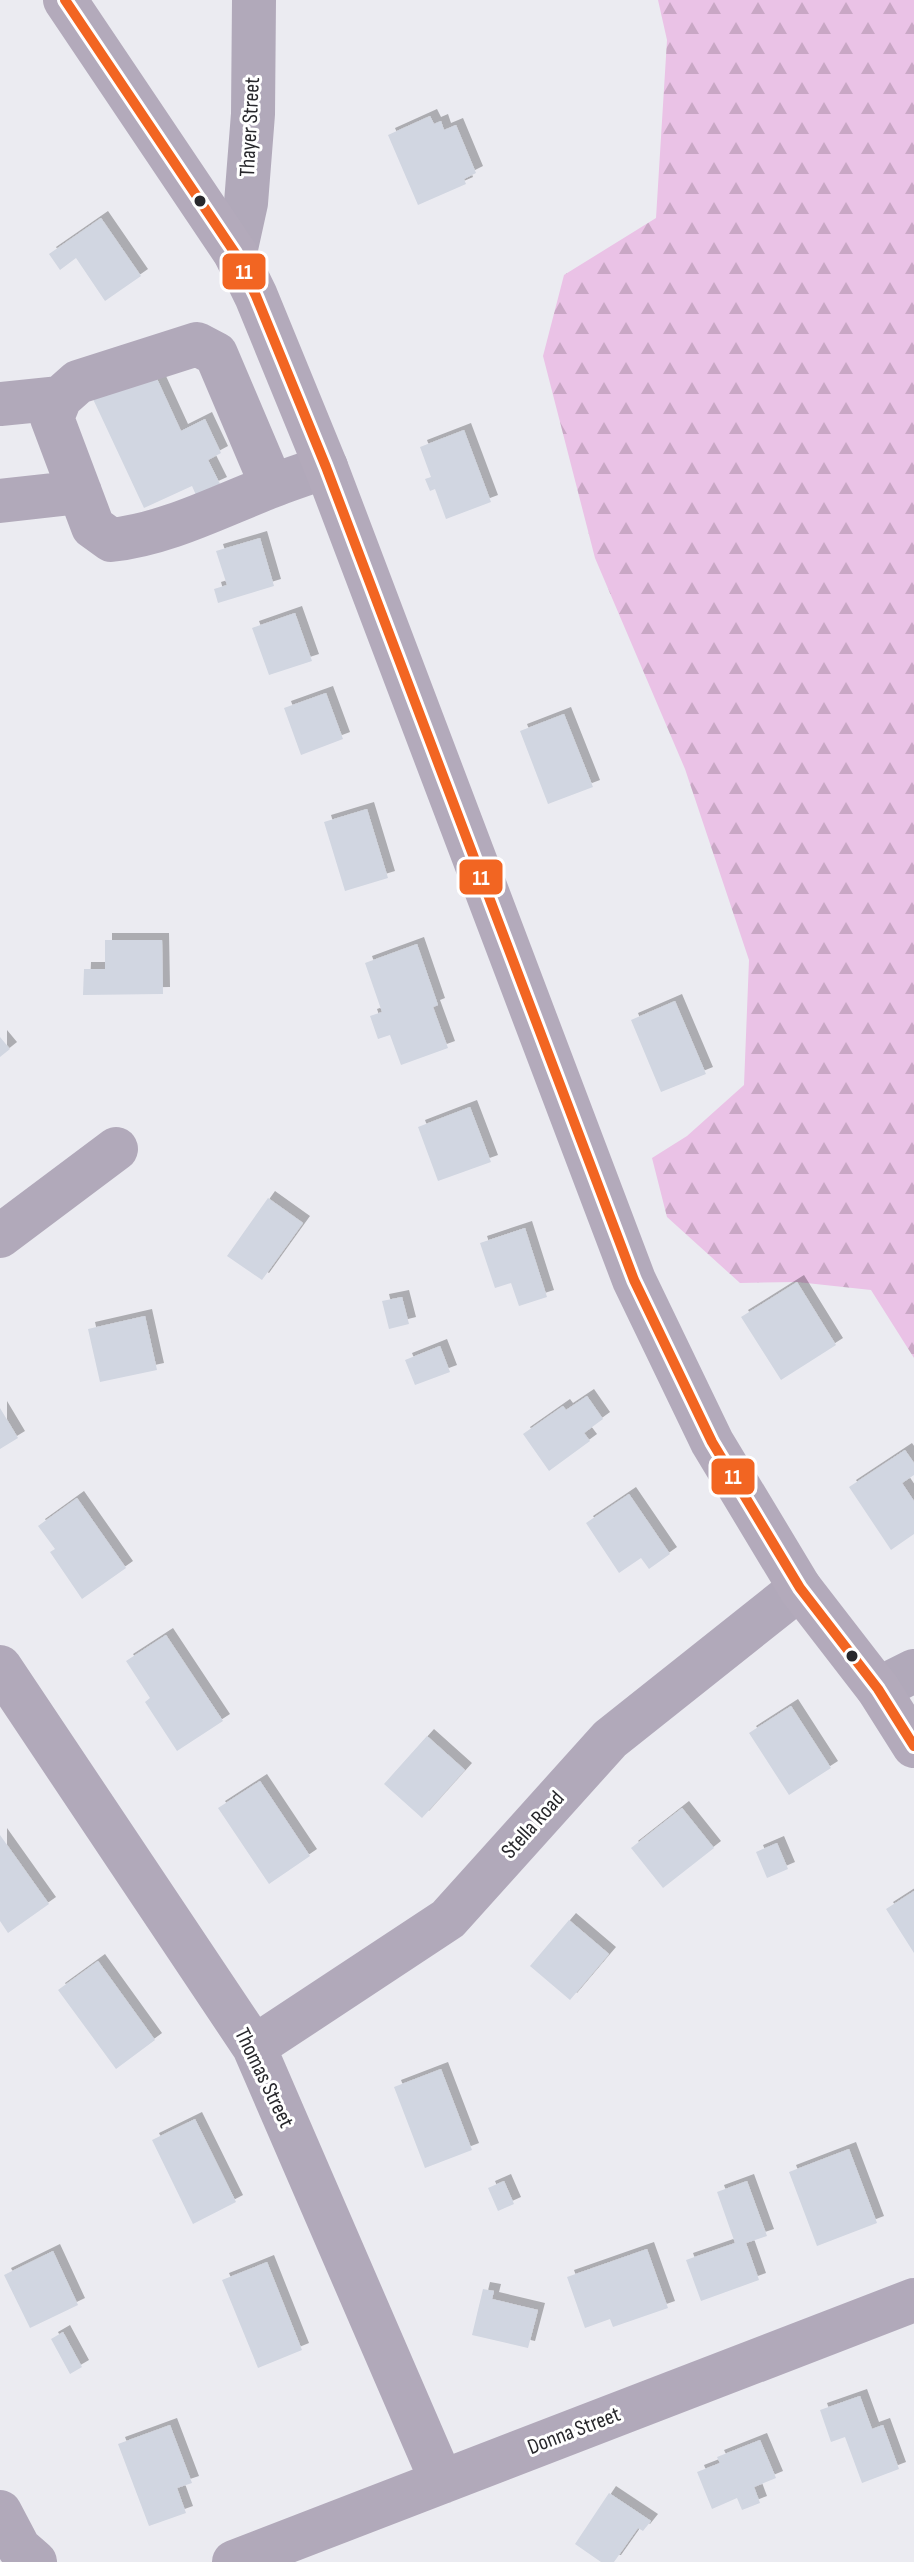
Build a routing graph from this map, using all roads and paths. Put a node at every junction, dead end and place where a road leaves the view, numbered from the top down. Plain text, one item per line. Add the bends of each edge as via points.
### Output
1 (65, 0) edge
2 (254, 0) edge
3 (235, 253) junction
4 (269, 331) junction
5 (216, 354) junction
6 (60, 398) junction
7 (0, 404) edge
8 (326, 467) junction
9 (272, 486) junction
10 (80, 492) junction
11 (0, 501) edge
12 (116, 1149) dead end
13 (0, 1236) edge
14 (800, 1588) junction
15 (0, 1667) edge
16 (896, 1680) edge
17 (914, 1746) edge
18 (254, 2047) junction
19 (914, 2300) edge
20 (442, 2482) junction
21 (0, 2512) edge
22 (35, 2562) edge
23 (234, 2562) edge

1 - 3 main road
2 - 3 street, Thayer Street via 253,114 246,203
3 - 4 main road
4 - 5 street
4 - 8 main road
5 - 6 street via 197,344 78,382
5 - 9 street
6 - 7 street
6 - 10 street via 52,418
8 - 9 street
8 - 14 main road via 634,1280 712,1442
9 - 10 street via 133,538 111,540 93,527
10 - 11 street
12 - 13 street
14 - 16 main road
14 - 18 street, Stella Road via 610,1739 448,1919
15 - 18 street, Thomas Street
16 - 17 main road
18 - 20 street, Thomas Street
19 - 20 street, Donna Street
20 - 23 street, Donna Street
21 - 22 street via 19,2548

